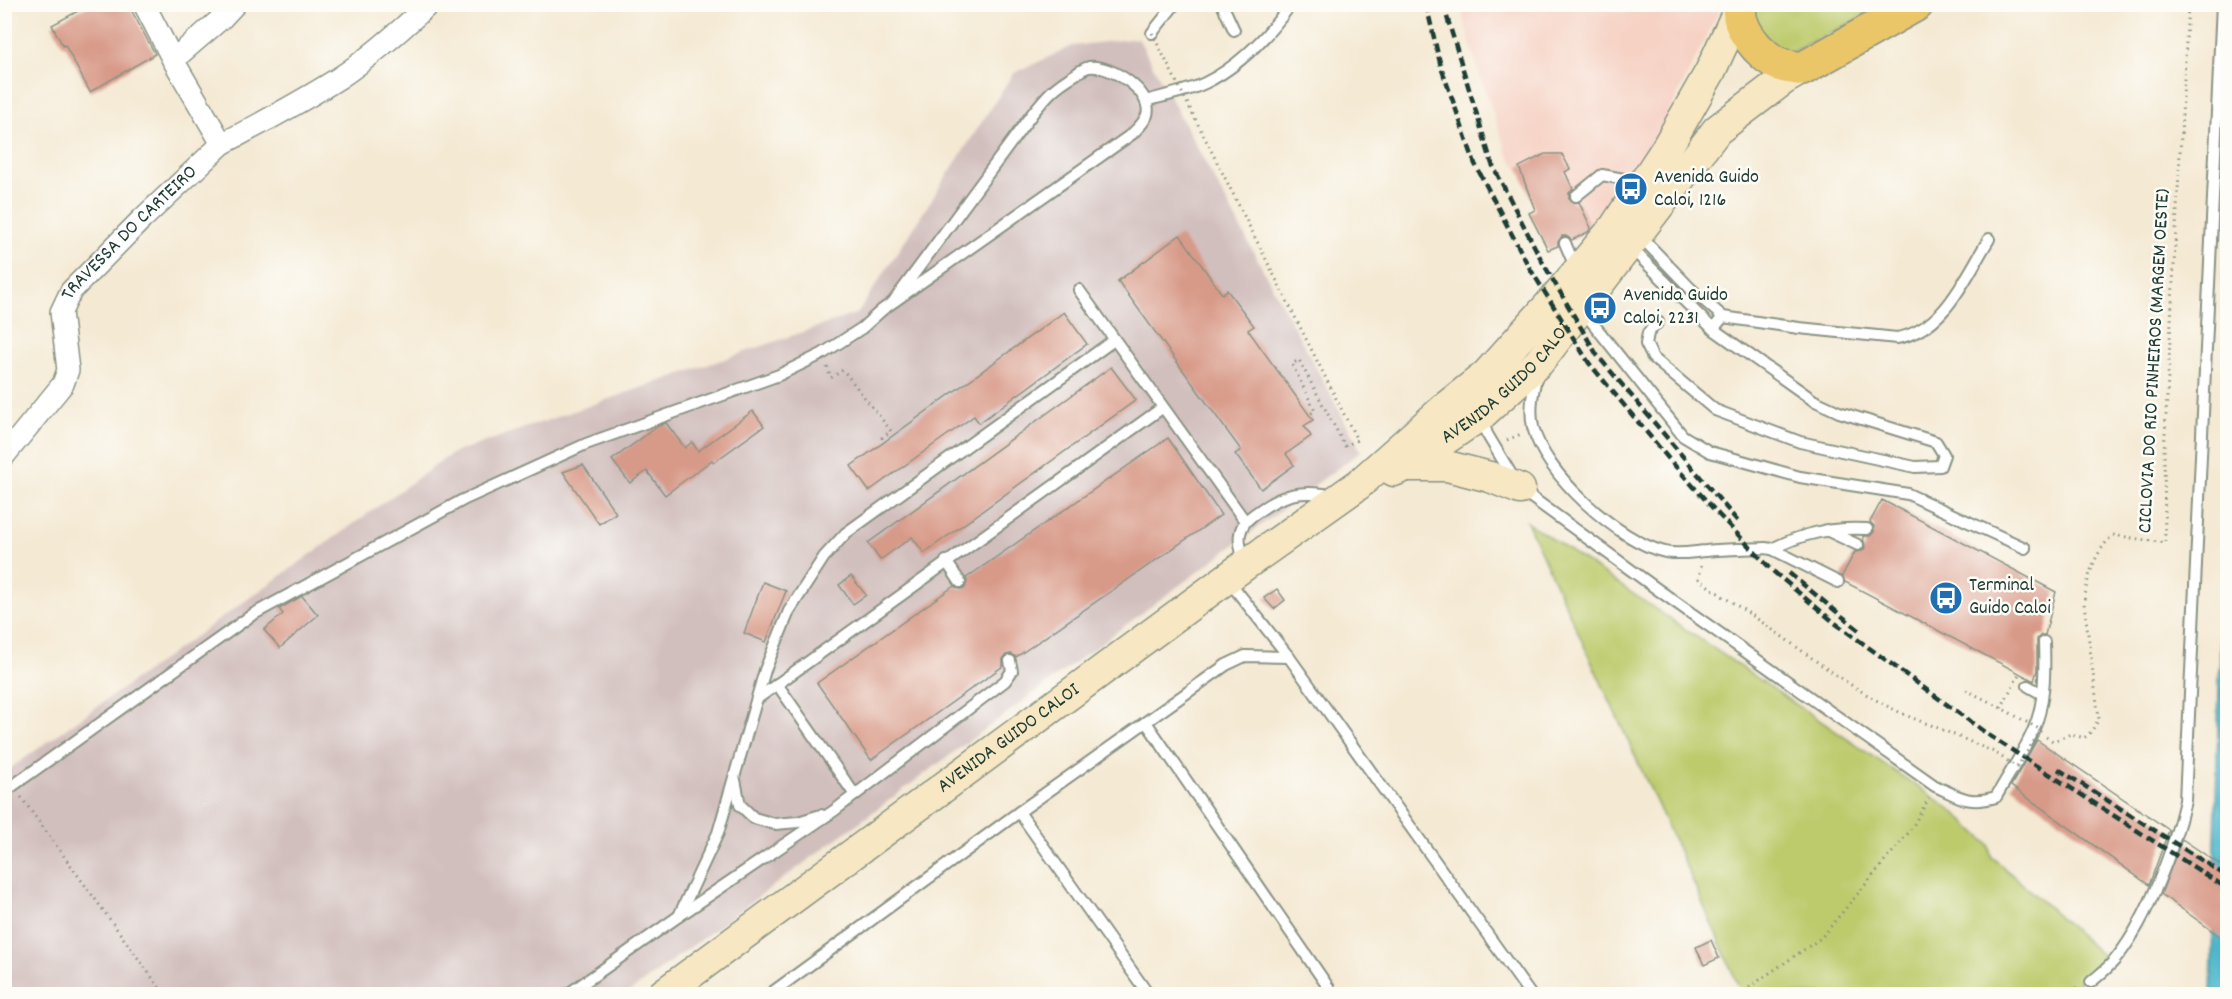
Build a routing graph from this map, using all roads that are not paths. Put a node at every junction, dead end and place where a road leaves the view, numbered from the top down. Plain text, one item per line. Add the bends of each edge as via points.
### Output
1 (144, 4) edge
2 (235, 4) edge
3 (429, 4) edge
4 (1175, 4) edge
5 (1222, 4) edge
6 (1291, 4) edge
7 (1917, 4) edge
8 (2222, 4) edge
9 (1740, 7) edge
10 (1234, 30) dead end
11 (1152, 33) road end
12 (173, 60) junction
13 (1802, 69) junction
14 (1146, 101) junction
15 (222, 144) junction
16 (1644, 183) junction
17 (1576, 196) dead end
18 (1633, 239) junction
19 (1989, 239) dead end
20 (1565, 243) dead end
21 (1578, 272) junction
22 (1079, 290) dead end
23 (894, 302) junction
24 (1581, 308) junction
25 (1723, 316) junction
26 (1658, 322) dead end
27 (1713, 329) junction
28 (1114, 340) junction
29 (1539, 362) junction
30 (1486, 375) junction
31 (1162, 408) junction
32 (1480, 415) junction
33 (4, 456) edge
34 (1406, 466) junction
35 (1520, 489) junction
36 (1349, 492) junction
37 (1245, 521) junction
38 (1867, 529) dead end
39 (1824, 530) junction
40 (1858, 545) dead end
41 (2025, 548) dead end
42 (1772, 549) junction
43 (946, 561) junction
44 (1236, 572) junction
45 (960, 582) dead end
46 (1838, 582) dead end
47 (2044, 642) dead end
48 (1289, 657) junction
49 (1010, 661) dead end
50 (777, 684) junction
51 (2028, 686) dead end
52 (2042, 694) junction
53 (758, 698) junction
54 (1146, 722) junction
55 (735, 780) junction
56 (4, 792) edge
57 (855, 795) junction
58 (835, 810) junction
59 (1019, 812) junction
60 (679, 916) junction
61 (2091, 982) road end
62 (568, 994) edge
63 (663, 994) edge
64 (770, 994) edge
65 (1148, 994) edge
66 (1333, 994) edge
67 (1530, 994) edge

1 - 12 street
2 - 12 street
3 - 15 street, TRAVESSA DO CARTEIRO via 393,38 341,77
4 - 11 lane
5 - 10 lane
6 - 14 lane via 1259,44 1232,66 1204,84
7 - 13 highway
8 - 61 lane via 2185,801 2178,834 2133,935 2116,959
9 - 13 highway via 1745,32 1759,51 1779,64
9 - 16 main road, AVENIDA GUIDO CALOI via 1710,72
12 - 15 street
13 - 18 main road, AVENIDA GUIDO CALOI via 1717,130
14 - 23 lane via 1148,114 1132,134
14 - 23 lane via 1127,79 1108,68 1088,67 1054,88
15 - 33 street, TRAVESSA DO CARTEIRO via 71,291 61,312 68,370 63,384
16 - 17 lane via 1602,175
16 - 21 main road, AVENIDA GUIDO CALOI
18 - 24 main road, AVENIDA GUIDO CALOI
18 - 25 lane
18 - 27 lane
19 - 25 lane via 1945,310 1912,335 1897,338
20 - 21 lane
21 - 30 main road, AVENIDA GUIDO CALOI
22 - 28 lane
23 - 56 lane via 822,354 779,375 565,453 463,500 252,615
24 - 29 main road, AVENIDA GUIDO CALOI
24 - 41 lane via 1683,436 1710,452 1800,477 1908,494
25 - 27 lane
26 - 27 lane via 1648,333 1646,344 1653,358 1715,410 1800,442 1915,467 1940,466 1944,455 1936,442 1813,400
28 - 31 lane
28 - 53 lane via 846,533 789,611
29 - 32 main road, AVENIDA GUIDO CALOI
29 - 42 lane via 1530,410 1545,457 1579,498 1626,536 1665,552
30 - 32 main road
30 - 36 main road, AVENIDA GUIDO CALOI
31 - 37 lane
31 - 43 lane
32 - 34 main road, AVENIDA GUIDO CALOI
32 - 35 lane
34 - 35 main road via 1447,466
34 - 36 main road, AVENIDA GUIDO CALOI
35 - 52 lane via 1935,786 1959,797 1978,802 1996,797 2034,730
36 - 37 lane via 1290,494
36 - 44 main road, AVENIDA GUIDO CALOI
37 - 44 lane
38 - 39 lane
39 - 40 lane
39 - 42 lane
42 - 46 lane
43 - 45 lane
43 - 50 lane
44 - 48 lane
44 - 63 main road, AVENIDA GUIDO CALOI
47 - 52 lane
48 - 54 lane via 1245,656 1226,665
48 - 67 lane
49 - 57 lane via 1012,671 1005,681
50 - 53 lane
50 - 57 lane
51 - 52 lane
53 - 55 lane
54 - 59 lane
54 - 66 lane
55 - 58 lane via 740,805 754,818 775,824 798,822
55 - 60 lane via 718,833
57 - 58 lane
58 - 60 lane
59 - 64 lane
59 - 65 lane
60 - 62 lane

